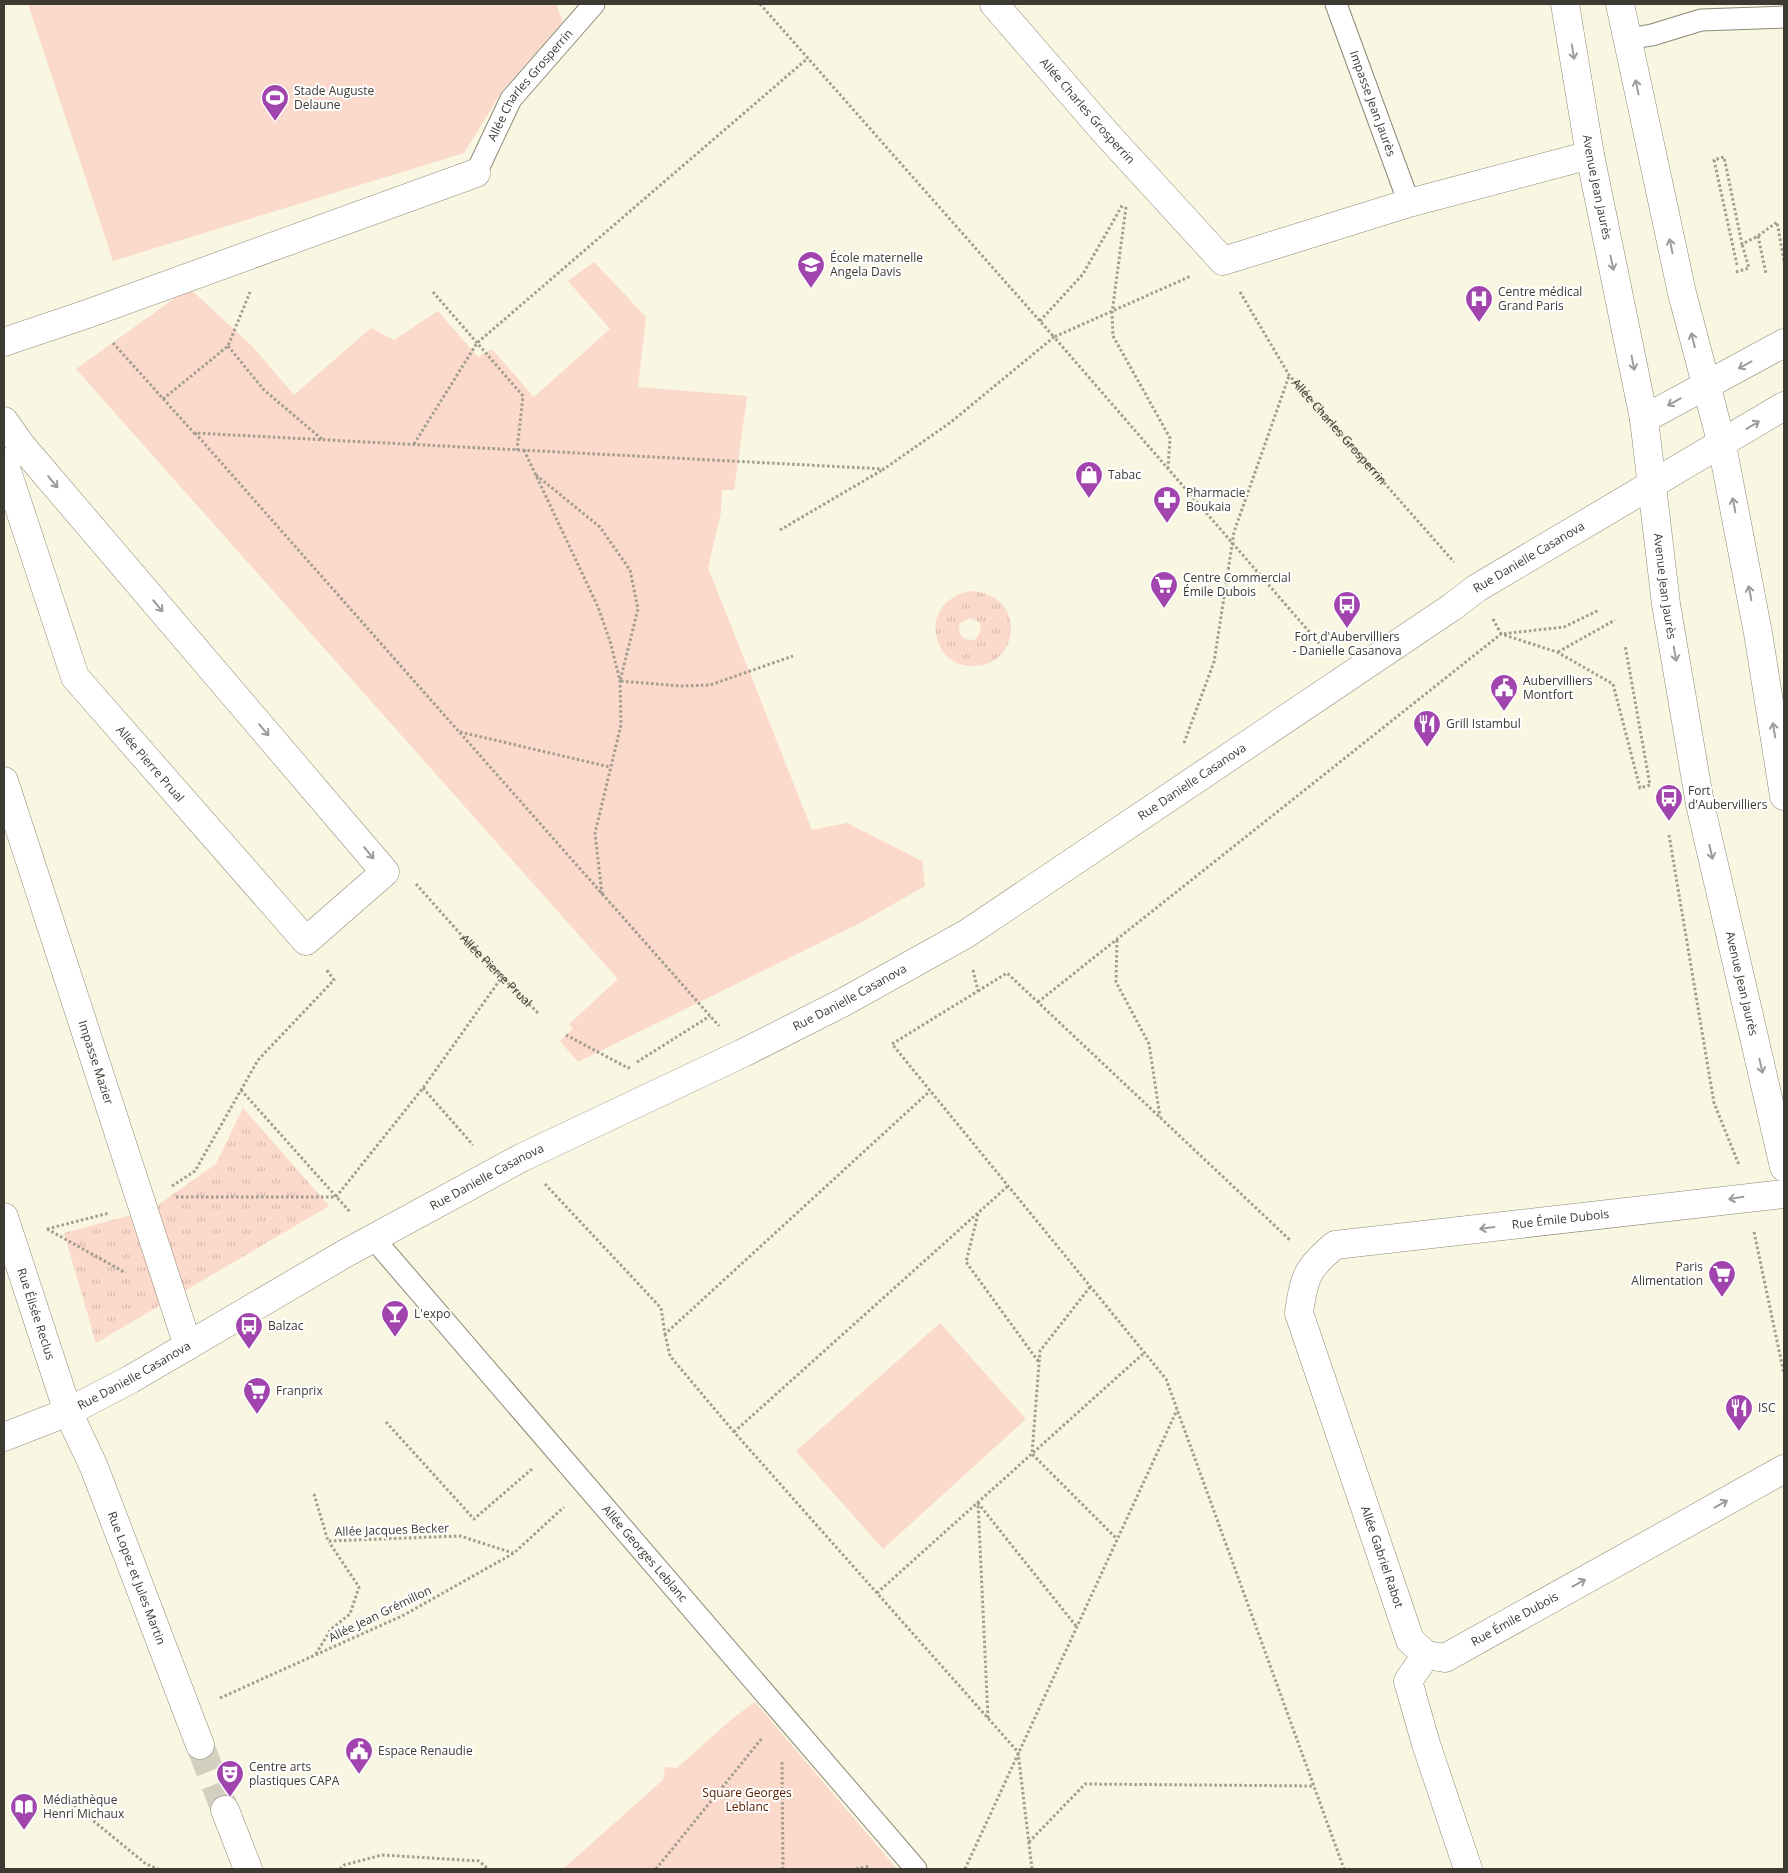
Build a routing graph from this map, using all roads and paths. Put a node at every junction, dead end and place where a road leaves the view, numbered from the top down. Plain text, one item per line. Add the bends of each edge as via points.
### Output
1 (594, 4) edge
2 (760, 4) edge
3 (994, 4) edge
4 (1336, 4) edge
5 (1565, 4) edge
6 (1620, 4) edge
7 (1784, 17) edge
8 (1627, 39) junction
9 (808, 58) junction
10 (1590, 155) junction
11 (476, 173) joint
12 (1409, 203) junction
13 (1758, 236) junction
14 (1742, 244) junction
15 (268, 248) junction
16 (1222, 261) junction
17 (1784, 261) edge
18 (1737, 265) dead end
19 (1736, 272) dead end
20 (1766, 274) dead end
21 (433, 292) dead end
22 (1112, 313) junction
23 (87, 314) junction
24 (1040, 321) junction
25 (1054, 338) junction
26 (4, 342) edge
27 (477, 343) junction
28 (1784, 343) edge
29 (228, 346) junction
30 (1289, 375) junction
31 (1705, 386) junction
32 (163, 398) junction
33 (1784, 406) edge
34 (1644, 419) junction
35 (4, 421) edge
36 (194, 433) junction
37 (323, 440) junction
38 (414, 444) junction
39 (1722, 445) junction
40 (517, 450) junction
41 (524, 450) junction
42 (10, 456) edge
43 (884, 469) junction
44 (1168, 469) junction
45 (535, 473) junction
46 (1654, 484) junction
47 (780, 530) dead end
48 (1232, 543) junction
49 (1477, 588) junction
50 (1599, 610) dead end
51 (1615, 620) dead end
52 (1501, 634) junction
53 (1625, 645) dead end
54 (1557, 652) junction
55 (793, 656) dead end
56 (1348, 677) junction
57 (620, 681) junction
58 (459, 732) junction
59 (1184, 745) dead end
60 (610, 767) junction
61 (4, 781) edge
62 (1784, 796) edge
63 (385, 872) junction
64 (602, 894) junction
65 (966, 934) junction
66 (1117, 939) junction
67 (306, 942) junction
68 (502, 977) junction
69 (978, 991) junction
70 (1038, 1002) junction
71 (539, 1014) dead end
72 (710, 1016) junction
73 (566, 1035) dead end
74 (743, 1053) junction
75 (423, 1088) junction
76 (241, 1090) junction
77 (930, 1091) junction
78 (1160, 1117) junction
79 (521, 1158) junction
80 (1784, 1167) edge
81 (497, 1171) junction
82 (1008, 1186) junction
83 (1784, 1194) edge
84 (336, 1197) junction
85 (148, 1201) junction
86 (979, 1213) junction
87 (4, 1216) edge
88 (38, 1224) dead end
89 (47, 1229) junction
90 (374, 1239) junction
91 (1335, 1245) joint
92 (1314, 1263) junction
93 (1090, 1287) junction
94 (173, 1299) junction
95 (665, 1334) junction
96 (188, 1346) junction
97 (1144, 1353) junction
98 (1038, 1361) junction
99 (1177, 1410) junction
100 (68, 1412) junction
101 (386, 1422) dead end
102 (734, 1432) junction
103 (4, 1437) edge
104 (1032, 1454) junction
105 (1784, 1469) edge
106 (520, 1479) dead end
107 (587, 1486) junction
108 (314, 1494) dead end
109 (978, 1503) junction
110 (1117, 1539) junction
111 (328, 1541) junction
112 (514, 1553) junction
113 (877, 1593) junction
114 (1076, 1626) junction
115 (316, 1654) junction
116 (1435, 1656) junction
117 (188, 1712) junction
118 (782, 1713) junction
119 (988, 1718) junction
120 (200, 1745) tunnel mouth
121 (1018, 1752) junction
122 (1314, 1786) junction
123 (74, 1805) dead end
124 (225, 1810) tunnel mouth
125 (1028, 1842) junction
126 (158, 1869) edge
127 (248, 1869) edge
128 (340, 1869) edge
129 (488, 1869) edge
130 (656, 1869) edge
131 (783, 1869) edge
132 (916, 1869) edge
133 (965, 1869) edge
134 (1032, 1869) edge
135 (1344, 1869) edge
136 (1468, 1869) edge

1 - 11 lane, Allée Charles Grosperrin via 512,99
2 - 9 path
3 - 16 street, Allée Charles Grosperrin
4 - 12 lane, Impasse Jean Jaurès
5 -> 10 street, Avenue Jean Jaurès
6 - 8 street
7 - 8 lane via 1700,20
31 -> 8 street
9 - 24 path
9 - 27 path
10 - 12 street
10 -> 34 street, Avenue Jean Jaurès
11 - 15 street
12 - 16 street
13 - 14 path
13 - 17 path via 1777,222
13 - 20 path
14 - 18 path via 1724,157 1714,160
14 - 19 path via 1749,268
15 - 23 street
15 - 29 path
16 - 22 path
16 - 30 path, Allée Charles Grosperrin
21 - 27 path
22 - 24 path via 1127,196 1083,274
22 - 25 path
22 - 44 path via 1113,336 1170,438
23 - 26 street
23 - 32 path
24 - 25 path
25 - 43 path via 950,422
25 - 44 path
27 - 38 path
27 - 40 path via 523,396
28 -> 31 street
29 - 32 path
29 - 37 path via 264,390
30 - 48 path
30 - 49 path, Allée Charles Grosperrin
31 -> 34 street
31 - 39 street
32 - 36 path
39 -> 33 street, Rue Danielle Casanova
34 - 46 street, Avenue Jean Jaurès
35 - 42 street, Allée Pierre Prual
36 - 37 path
36 - 58 path
37 - 38 path
38 - 40 path
39 - 46 street, Rue Danielle Casanova
62 -> 39 street via 1758,633
40 - 41 path
41 - 43 path
41 - 45 path
42 -> 63 street, Allée Pierre Prual
42 - 67 street, Allée Pierre Prual via 76,677
43 - 47 path
44 - 48 path
45 - 57 path via 598,608
45 - 57 path via 600,527 630,570 638,609
46 - 49 street, Rue Danielle Casanova
46 -> 80 street, Avenue Jean Jaurès via 1666,604 1700,804
48 - 56 path
48 - 59 path via 1214,662
49 - 52 path, Allée Charles Grosperrin
49 - 56 street, Rue Danielle Casanova
50 - 52 path via 1564,627
51 - 54 path
52 - 54 path
52 - 66 path
53 - 54 path via 1650,785 1640,788 1613,684
55 - 57 path via 710,684 681,686
56 - 65 street, Rue Danielle Casanova
57 - 60 path via 621,725
58 - 60 path
58 - 64 path
60 - 64 path via 595,834
61 - 85 street, Impasse Mazier
63 - 67 street
63 - 68 path, Allée Pierre Prual via 413,881
64 - 72 path
65 - 69 path
65 - 74 street, Rue Danielle Casanova
66 - 70 path
66 - 78 path via 1116,982 1149,1044
67 - 76 path via 334,980 258,1060
68 - 71 path, Allée Pierre Prual
68 - 75 path
69 - 70 path via 1007,973
69 - 77 path via 892,1044
70 - 78 path
72 - 73 path via 628,1068
72 - 74 path
74 - 79 street, Rue Danielle Casanova
75 - 81 path
75 - 84 path
76 - 84 path
76 - 85 path via 195,1171
77 - 82 path
77 - 95 path
78 - 92 path
79 - 81 street, Rue Danielle Casanova
79 - 95 path via 661,1308
81 - 90 street, Rue Danielle Casanova
82 - 86 path
82 - 93 path
83 -> 91 street, Rue Émile Dubois
84 - 85 path
84 - 90 path
85 - 89 path
85 - 94 street, Impasse Mazier
86 - 98 path via 966,1262
86 - 102 path
87 - 100 street, Rue Élisée Reclus
88 - 89 path
89 - 94 path
90 - 96 street, Rue Danielle Casanova
90 - 107 lane, Allée Georges Leblanc
91 - 92 street, Allée Gabriel Rabot
92 - 116 street, Allée Gabriel Rabot via 1302,1286 1299,1313 1410,1640
93 - 97 path
93 - 98 path via 1040,1351
94 - 96 street, Impasse Mazier
95 - 102 path via 670,1356
96 - 100 street, Rue Danielle Casanova
97 - 99 path via 1166,1380
97 - 104 path
98 - 104 path
99 - 110 path
99 - 122 path
100 - 103 street, Rue Danielle Casanova
100 - 117 street, Rue Lopez et Jules Martin via 94,1467
101 - 106 path via 474,1519
102 - 113 path
104 - 109 path
104 - 110 path
116 -> 105 street, Rue Émile Dubois
107 - 112 path, Allée Jean Grémillon
107 - 118 lane, Allée Georges Leblanc
108 - 111 path, Allée Jacques Becker
109 - 113 path
109 - 114 path
109 - 119 path
110 - 114 path
111 - 112 path, Allée Jacques Becker via 460,1536
111 - 115 path, Allée Jacques Becker via 359,1587 350,1614 331,1629
112 - 115 path, Allée Jean Grémillon via 404,1615
113 - 119 path
114 - 121 path
115 - 117 path, Allée Jean Grémillon
116 - 136 street via 1408,1681
117 - 120 street, Rue Lopez et Jules Martin
118 - 130 path
118 - 131 path
118 - 132 lane, Allée Georges Leblanc
119 - 121 path
121 - 125 path
121 - 133 path
122 - 125 path via 1085,1784
122 - 135 path
123 - 126 path via 146,1864
124 - 127 street
125 - 134 path
128 - 129 path via 382,1855 479,1861

